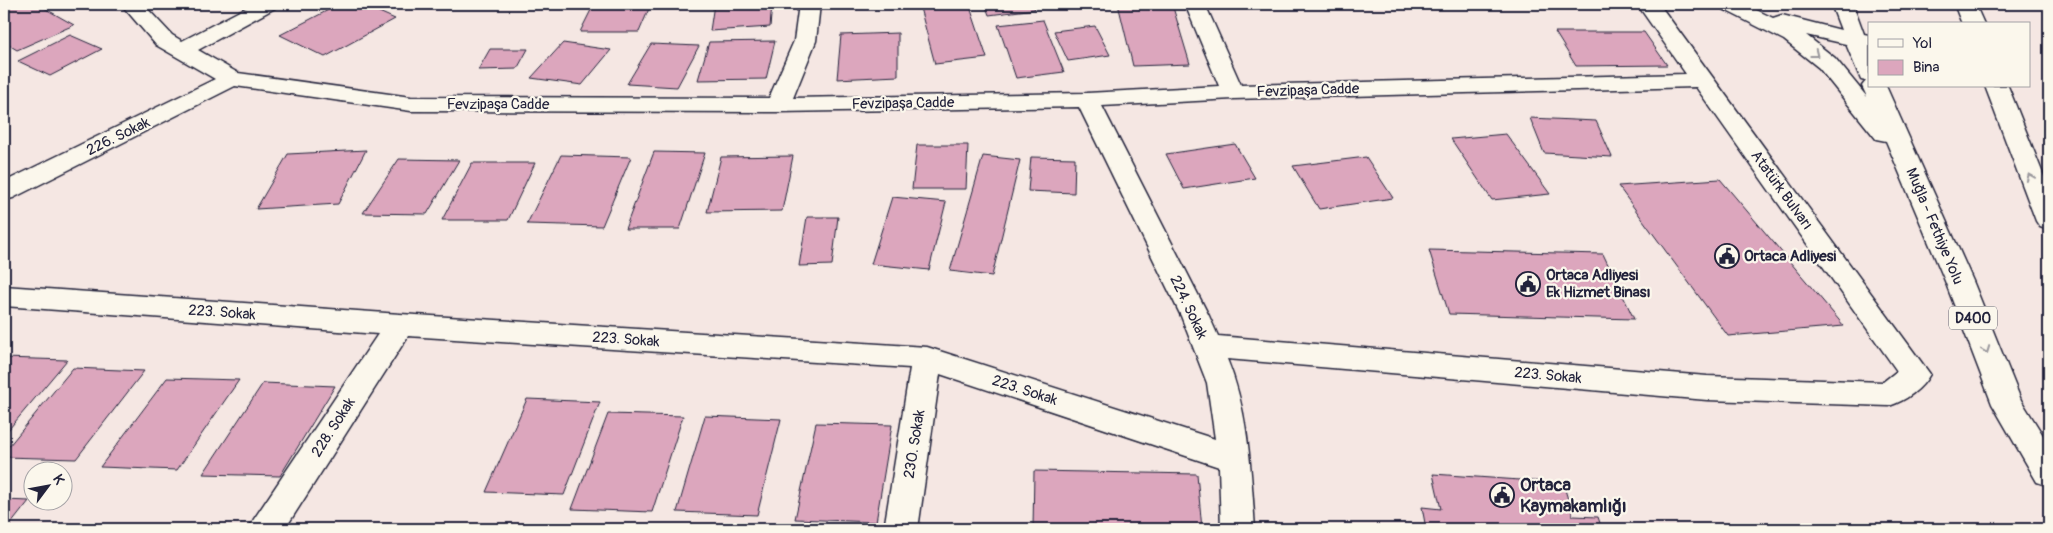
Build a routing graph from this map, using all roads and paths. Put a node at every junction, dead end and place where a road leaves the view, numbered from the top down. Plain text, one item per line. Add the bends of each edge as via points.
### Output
1 (132, 4) edge
2 (268, 4) edge
3 (809, 4) edge
4 (1195, 4) edge
5 (1648, 4) edge
6 (1729, 4) edge
7 (1842, 4) edge
8 (1862, 41) edge
9 (181, 51) junction
10 (1868, 69) edge
11 (232, 79) junction
12 (1702, 80) junction
13 (1875, 88) edge
14 (1997, 88) edge
15 (1232, 92) junction
16 (1087, 100) junction
17 (778, 105) junction
18 (1906, 160) junction
19 (4, 192) edge
20 (2049, 222) edge
21 (4, 296) edge
22 (400, 325) junction
23 (1207, 346) junction
24 (927, 358) junction
25 (1889, 394) joint
26 (1233, 458) junction
27 (2049, 472) edge
28 (266, 529) edge
29 (901, 529) edge
30 (1238, 529) edge

1 - 9 main road, Fevzipaşa Cadde via 164,40
2 - 9 main road
3 - 17 main road via 805,41
4 - 15 main road
5 - 12 main road, Atatürk Bulvarı
6 - 8 main road via 1806,29
6 -> 18 main road via 1792,35 1827,63
7 - 8 main road
8 - 10 main road
9 - 11 main road, Fevzipaşa Cadde
11 - 17 main road, Fevzipaşa Cadde via 411,104
11 - 19 main road, 226. Sokak
12 - 15 main road, Fevzipaşa Cadde
12 - 25 main road, Atatürk Bulvarı via 1915,374
13 - 18 main road, Muğla - Fethiye Yolu / D400
20 -> 14 main road
15 - 16 main road, Fevzipaşa Cadde
16 - 17 main road, Fevzipaşa Cadde
16 - 23 main road, 224. Sokak
18 -> 27 main road, Muğla - Fethiye Yolu / D400 via 1959,281 2007,404
21 - 22 main road, 223. Sokak
22 - 24 main road, 223. Sokak
22 - 28 main road, 228. Sokak
23 - 25 main road, 223. Sokak via 1707,388
23 - 26 main road, 224. Sokak via 1222,383
24 - 26 main road, 223. Sokak
24 - 29 main road, 230. Sokak
26 - 30 main road, 224. Sokak

